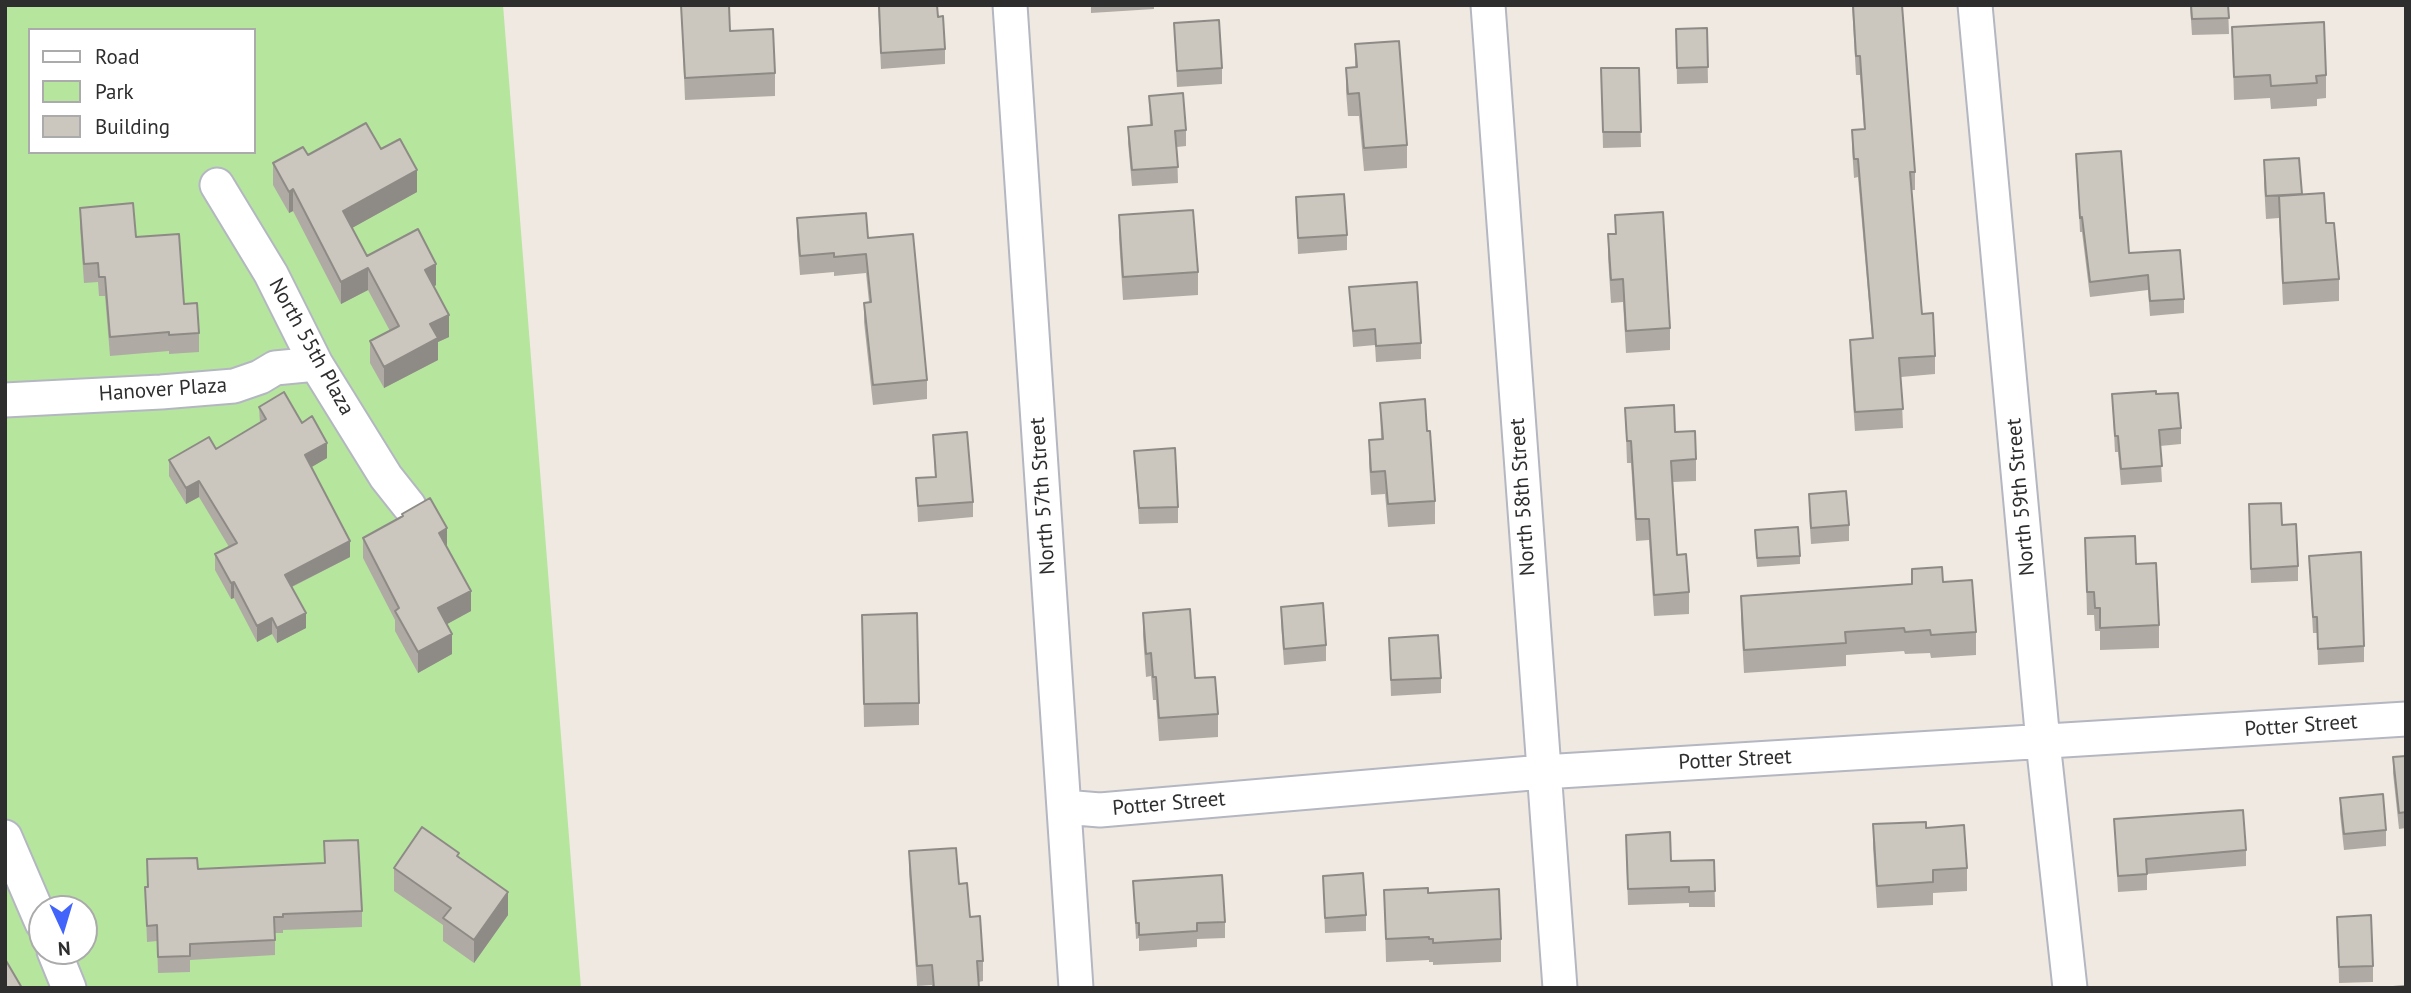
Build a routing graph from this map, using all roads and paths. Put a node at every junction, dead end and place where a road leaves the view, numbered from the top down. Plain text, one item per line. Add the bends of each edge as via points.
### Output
1 (1010, 5) edge
2 (1488, 5) edge
3 (1975, 5) edge
4 (217, 185) dead end
5 (316, 364) junction
6 (5, 400) edge
7 (409, 506) edge
8 (2406, 719) edge
9 (2043, 742) junction
10 (1543, 772) junction
11 (1064, 807) junction
12 (5, 837) edge
13 (30, 895) edge
14 (60, 965) edge
15 (69, 988) edge
16 (1076, 988) edge
17 (1560, 988) edge
18 (2070, 988) edge

1 - 11 street, North 57th Street
2 - 10 street, North 58th Street
3 - 9 street, North 59th Street
4 - 5 street, North 55th Plaza via 271,274
5 - 6 street, Hanover Plaza via 275,368 234,386
5 - 7 street, North 55th Plaza
8 - 9 street, Potter Street
9 - 10 street, Potter Street
9 - 18 street, North 59th Street
10 - 11 street, Potter Street via 1100,810
10 - 17 street, North 58th Street
11 - 16 street, North 57th Street
12 - 13 street
14 - 15 street

